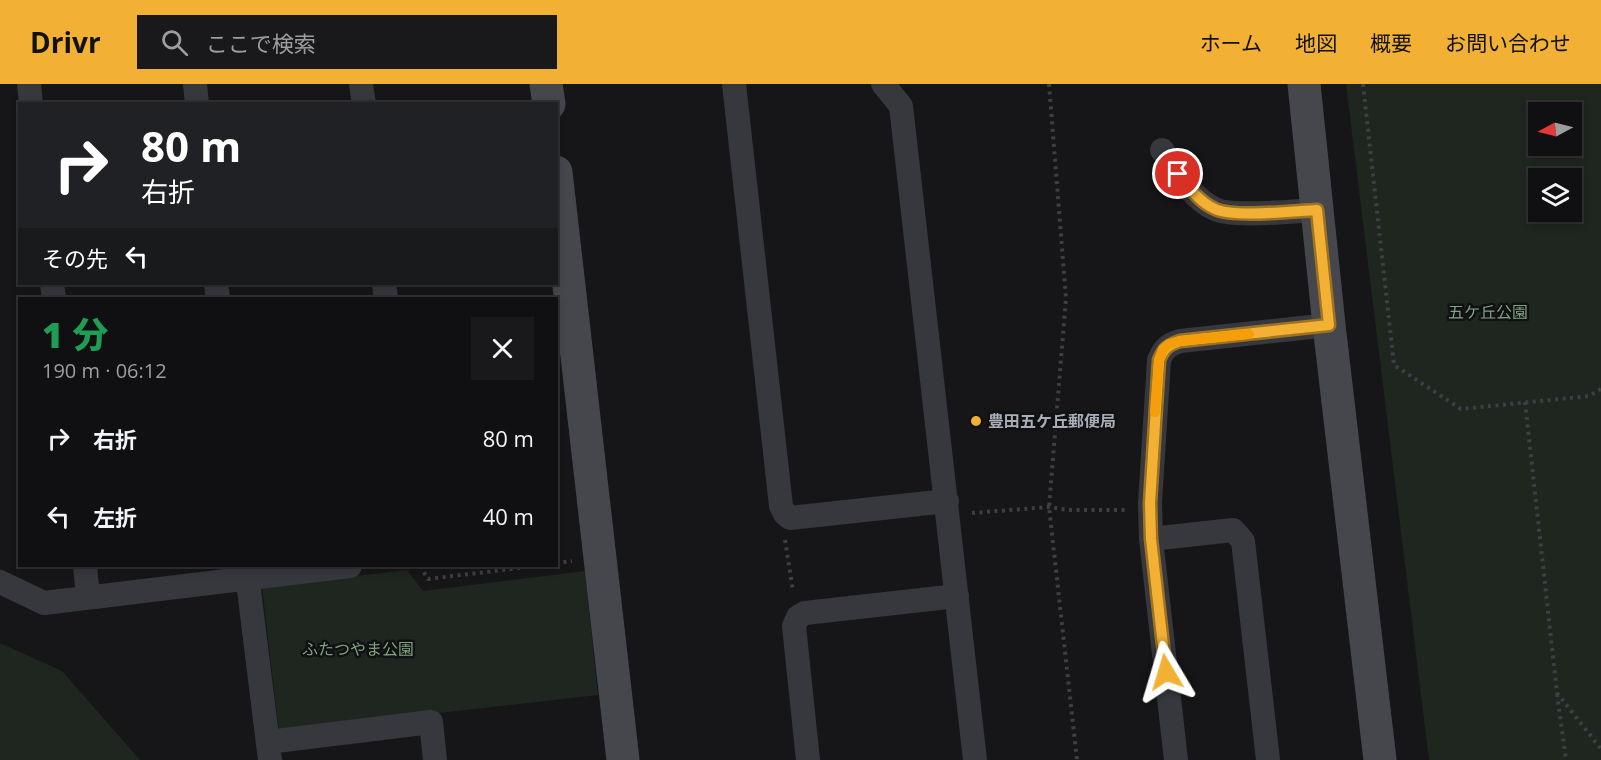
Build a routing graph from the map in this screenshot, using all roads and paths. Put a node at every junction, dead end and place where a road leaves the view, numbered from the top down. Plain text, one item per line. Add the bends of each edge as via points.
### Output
1 (29, 84) edge
2 (195, 84) edge
3 (362, 84) edge
4 (546, 84) edge
5 (734, 84) edge
6 (883, 84) edge
7 (1048, 84) edge
8 (1304, 84) edge
9 (1363, 84) edge
10 (31, 102) edge
11 (197, 102) edge
12 (364, 102) edge
13 (549, 102) edge
14 (1162, 150) dead end
15 (558, 190) edge
16 (1317, 210) junction
17 (1329, 325) junction
18 (1601, 388) edge
19 (1525, 402) junction
20 (1050, 507) junction
21 (948, 508) junction
22 (1150, 510) junction
23 (784, 536) dead end
24 (1151, 539) junction
25 (85, 567) edge
26 (333, 567) edge
27 (421, 567) edge
28 (528, 567) edge
29 (247, 572) edge
30 (0, 582) edge
31 (88, 596) junction
32 (957, 596) junction
33 (798, 617) junction
34 (1557, 693) junction
35 (1601, 749) edge
36 (269, 751) edge
37 (435, 760) edge
38 (623, 760) edge
39 (808, 760) edge
40 (975, 760) edge
41 (1077, 760) edge
42 (1176, 760) edge
43 (1268, 760) edge
44 (1380, 760) edge
45 (1566, 760) edge

1 - 10 street
2 - 11 street
3 - 12 street
4 - 13 street
5 - 21 street via 784,514 790,518
6 - 21 street via 901,106
7 - 20 path via 1066,298
8 - 16 street
9 - 19 path via 1394,365 1461,409
14 - 16 street via 1196,196 1214,209 1231,214
15 - 38 street
16 - 17 street
17 - 22 street via 1180,341 1163,349 1159,360
17 - 44 street
18 - 19 path via 1589,396
19 - 34 path
20 - 21 path
20 - 22 path
20 - 41 path
21 - 32 street
22 - 24 street
23 - 33 path
24 - 42 street
24 - 43 street via 1233,530 1243,541
25 - 31 street
26 - 29 street
27 - 28 path via 428,579
29 - 31 street
29 - 36 street
30 - 31 street via 44,603
32 - 33 street via 805,613
32 - 40 street
33 - 39 street via 794,626
34 - 35 path
34 - 45 path
36 - 37 street via 431,722

